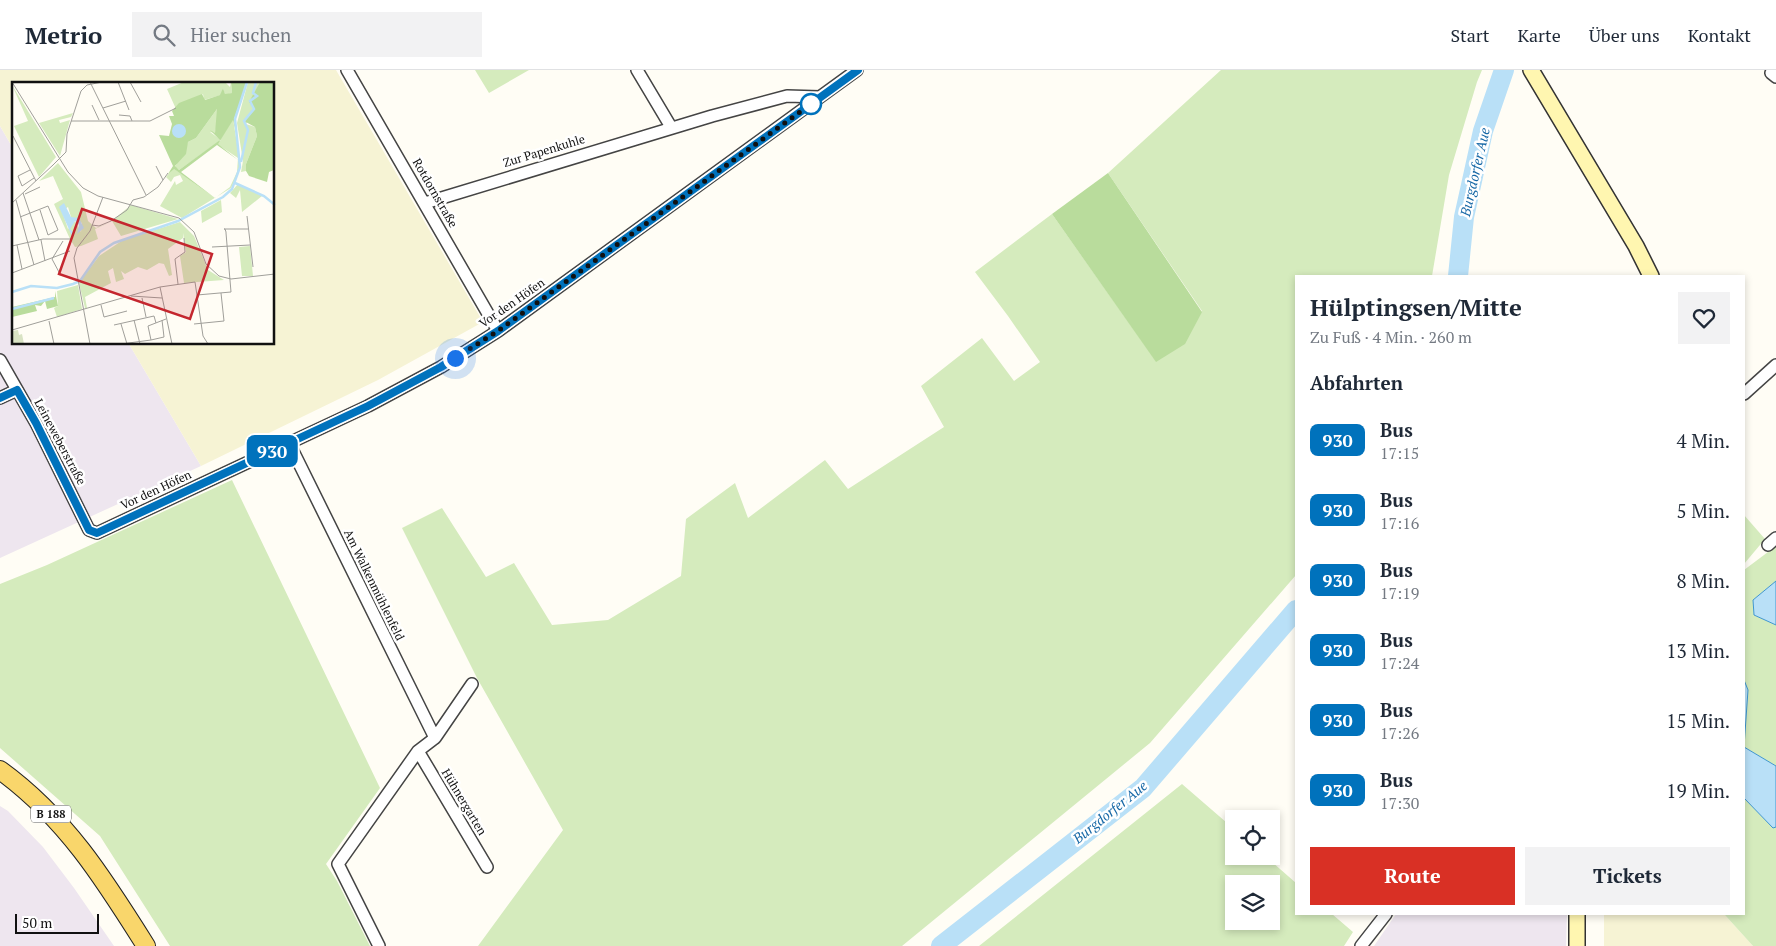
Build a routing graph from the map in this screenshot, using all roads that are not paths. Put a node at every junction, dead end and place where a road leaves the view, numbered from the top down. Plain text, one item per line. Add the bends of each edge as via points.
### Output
1 (348, 70) edge
2 (637, 70) edge
3 (858, 70) edge
4 (1531, 70) edge
5 (820, 97) junction
6 (671, 128) junction
7 (425, 203) junction
8 (1650, 275) edge
9 (498, 331) junction
10 (0, 360) edge
11 (1776, 365) edge
12 (17, 390) junction
13 (1745, 393) edge
14 (0, 398) edge
15 (289, 443) junction
16 (97, 533) joint
17 (472, 684) dead end
18 (435, 738) junction
19 (418, 751) junction
20 (0, 770) edge
21 (486, 867) dead end
22 (1385, 915) edge
23 (1577, 915) edge
24 (146, 946) edge
25 (379, 946) edge
26 (1361, 946) edge
27 (1577, 946) edge

1 - 7 street, Rotdornstraße
2 - 6 street
3 - 5 street, Vor den Höfen
4 - 8 street
5 - 6 street, Zur Papenkuhle via 787,96
5 - 9 street, Vor den Höfen
6 - 7 street, Zur Papenkuhle
7 - 9 street, Rotdornstraße
9 - 15 street, Vor den Höfen via 375,403
10 - 12 street, Leineweberstraße
11 - 13 street
12 - 14 street
12 - 16 street, Leineweberstraße via 89,530
15 - 16 street, Vor den Höfen
15 - 18 street, Am Walkenmühlenfeld
17 - 18 street
18 - 19 street
19 - 21 street, Hühnergarten
19 - 25 street via 338,864
20 - 24 main road, B 188 via 36,799 67,831
22 - 26 street
23 - 27 street

